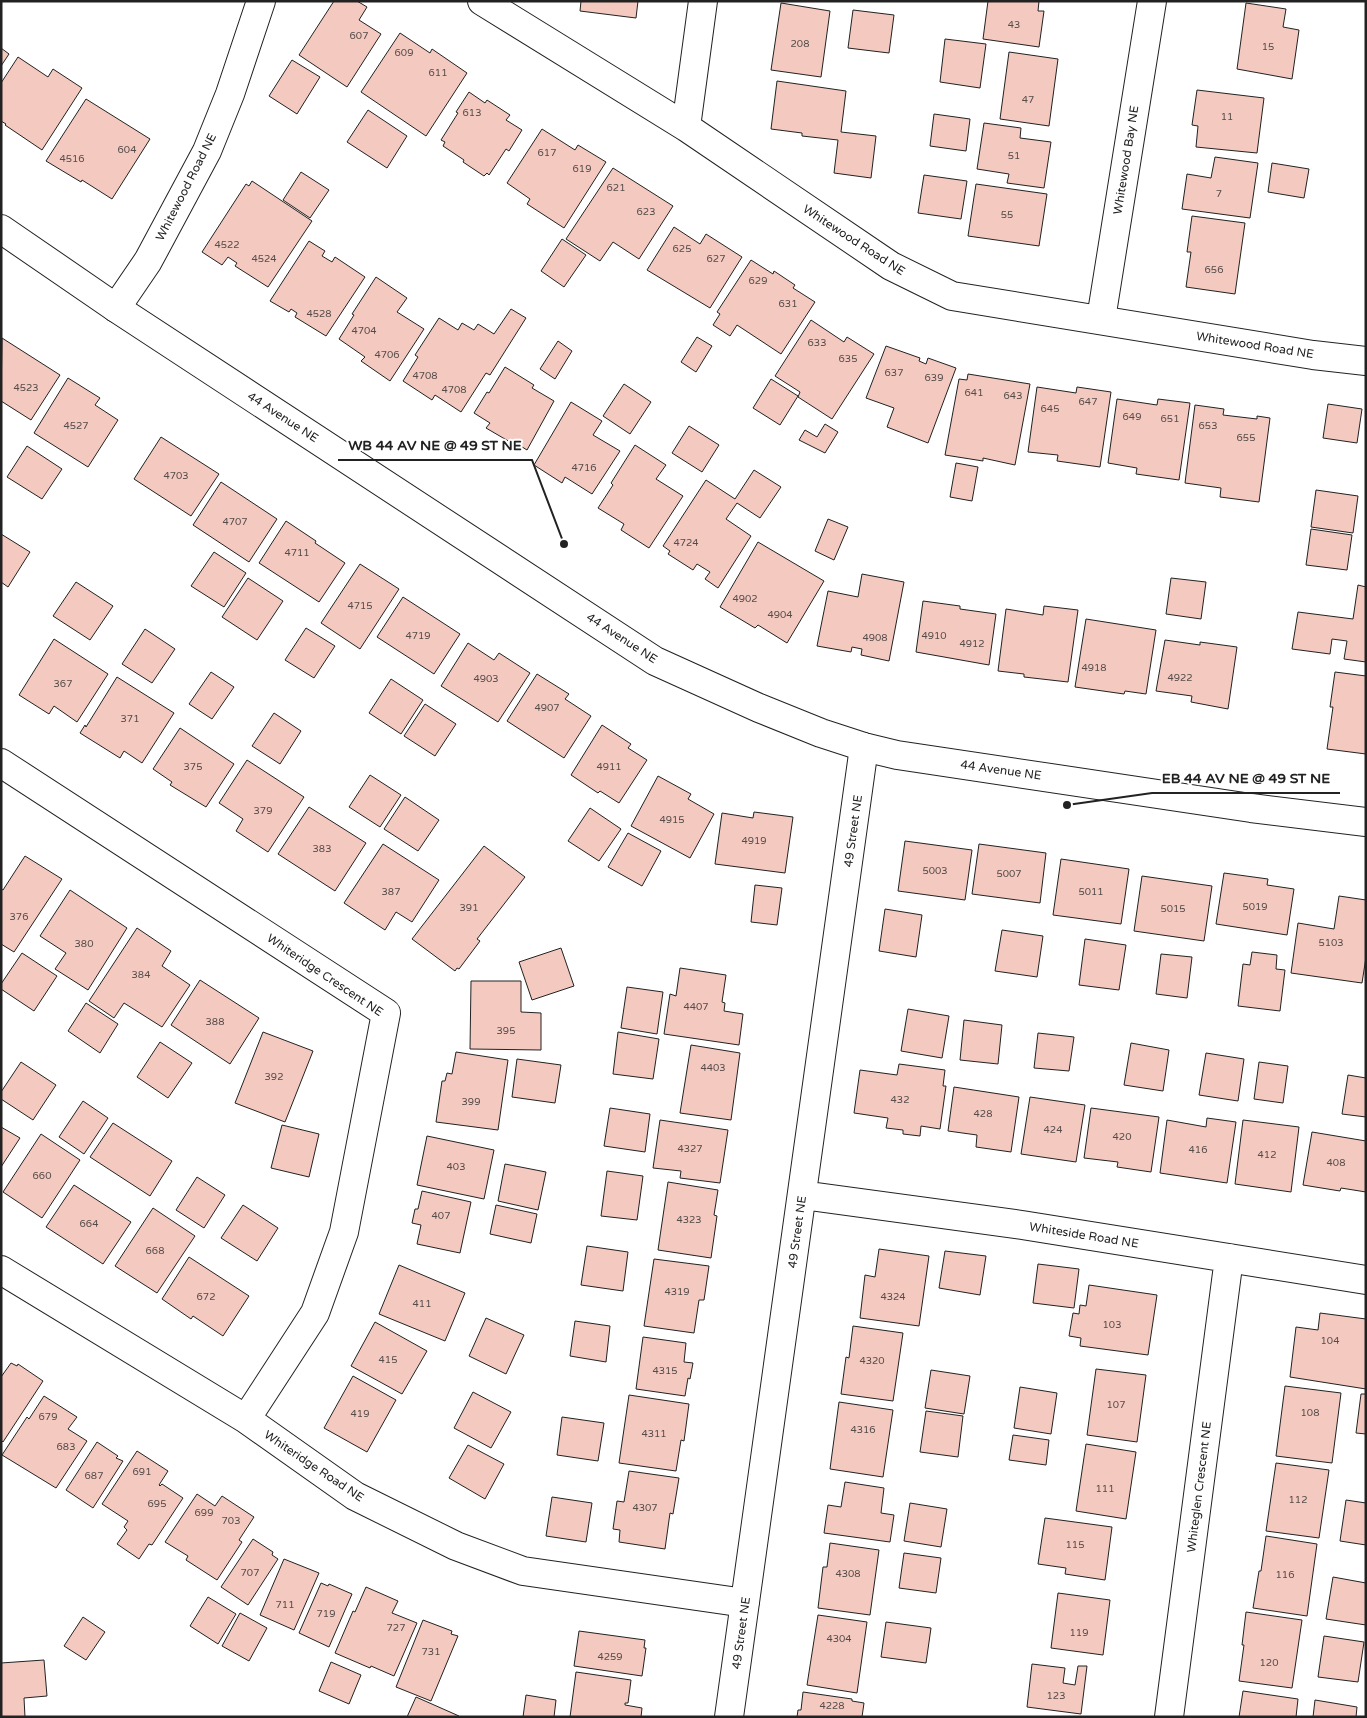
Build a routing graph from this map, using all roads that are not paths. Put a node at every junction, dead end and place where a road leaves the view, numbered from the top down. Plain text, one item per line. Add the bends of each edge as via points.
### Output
1 (260, 1) edge
2 (482, 1) edge
3 (703, 1) edge
4 (1152, 1) edge
5 (686, 127) junction
6 (1, 229) edge
7 (116, 308) junction
8 (1101, 319) junction
9 (1366, 361) edge
10 (864, 748) junction
11 (1, 763) edge
12 (1366, 822) edge
13 (802, 1195) junction
14 (1229, 1258) junction
15 (1, 1270) edge
16 (1366, 1280) edge
17 (246, 1419) junction
18 (745, 1603) junction
19 (729, 1717) edge
20 (1169, 1717) edge

1 - 7 street, Whitewood Road NE via 230,94 207,151 148,261
2 - 5 street, Whitewood Road NE
3 - 5 street
4 - 8 street, Whitewood Bay NE
5 - 8 street, Whitewood Road NE via 891,266 952,296
6 - 7 street, 44 Avenue NE
7 - 10 street, 44 Avenue NE via 654,661 758,708
8 - 9 street, Whitewood Road NE
10 - 12 street, 44 Avenue NE
10 - 13 street, 49 Street NE
11 - 17 street, Whiteridge Crescent NE via 386,1014 344,1232 316,1313
13 - 14 street, Whiteside Road NE
13 - 18 street, 49 Street NE
14 - 16 street, Whiteside Road NE
14 - 20 street, Whiteglen Crescent NE
15 - 17 street, Whiteridge Road NE
17 - 18 street, Whiteridge Road NE via 355,1496 465,1550 523,1571
18 - 19 street, 49 Street NE

